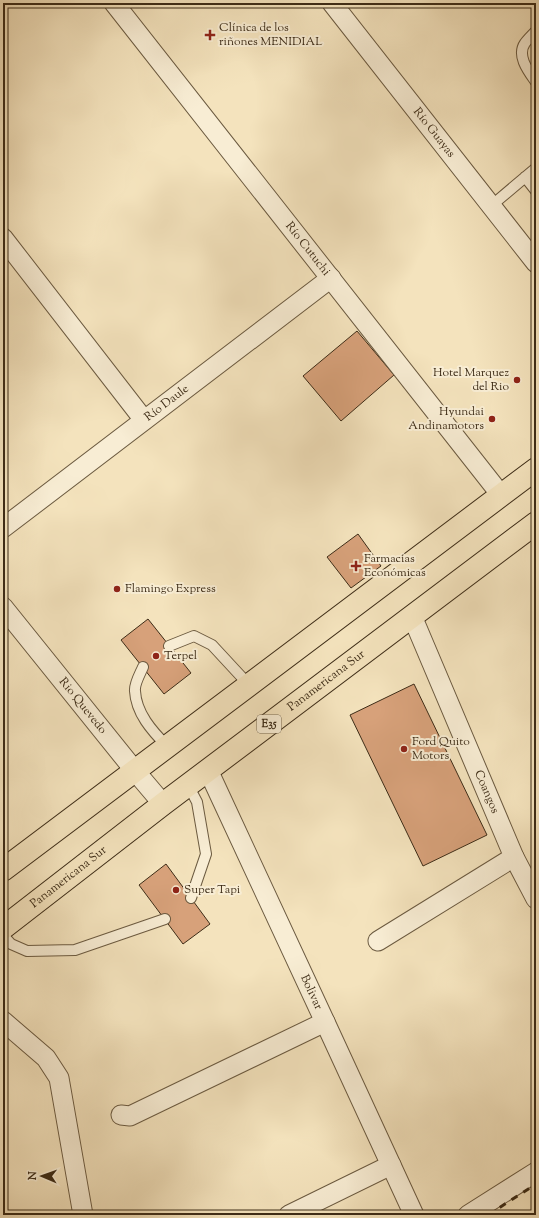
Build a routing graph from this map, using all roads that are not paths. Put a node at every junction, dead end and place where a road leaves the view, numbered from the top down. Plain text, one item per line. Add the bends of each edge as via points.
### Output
1 (114, 3) edge
2 (332, 3) edge
3 (536, 31) edge
4 (536, 82) edge
5 (536, 168) edge
6 (525, 178) junction
7 (536, 191) edge
8 (491, 206) junction
9 (3, 238) edge
10 (536, 263) edge
11 (331, 278) junction
12 (144, 420) junction
13 (536, 469) edge
14 (501, 495) junction
15 (536, 523) edge
16 (3, 528) edge
17 (3, 607) edge
18 (412, 616) junction
19 (169, 646) dead end
20 (142, 667) dead end
21 (248, 685) junction
22 (167, 746) junction
23 (208, 770) junction
24 (135, 771) junction
25 (188, 785) junction
26 (163, 804) junction
27 (514, 857) junction
28 (3, 870) edge
29 (191, 898) dead end
30 (536, 899) edge
31 (165, 919) dead end
32 (3, 928) edge
33 (3, 935) edge
34 (378, 942) dead end
35 (3, 1021) edge
36 (325, 1022) junction
37 (121, 1115) dead end
38 (391, 1165) junction
39 (536, 1172) edge
40 (83, 1215) edge
41 (289, 1215) edge
42 (414, 1215) edge
43 (468, 1215) edge

1 - 11 street, Río Cutuchi
2 - 8 street, Río Guayas
3 - 4 lane via 523,45 522,55 524,65
5 - 6 lane
6 - 7 lane
6 - 8 lane
8 - 10 street, Río Guayas
9 - 12 street
11 - 12 street, Río Daule
11 - 14 street, Río Cutuchi
12 - 16 street, Río Daule
13 - 14 highway
14 - 21 highway
15 - 18 highway, Panamericana Sur / E35
17 - 24 street, Rio Quevedo
18 - 23 highway, Panamericana Sur / E35
18 - 27 street, Coangos
19 - 21 lane via 194,636 212,645
20 - 22 lane via 134,690 140,712 153,732
21 - 22 highway
22 - 24 highway
23 - 25 highway, Panamericana Sur / E35
23 - 36 street, Bolivar
24 - 26 street, Rio Quevedo
24 - 28 highway
25 - 26 highway, Panamericana Sur / E35
25 - 29 lane via 197,802 206,854
26 - 32 highway, Panamericana Sur / E35
27 - 30 street, Coangos
27 - 34 street
31 - 33 lane via 75,950 27,951 11,944
35 - 40 street via 46,1058 59,1078
36 - 37 street via 130,1116
36 - 38 street, Bolivar
38 - 41 street
38 - 42 street, Bolivar
39 - 43 street

